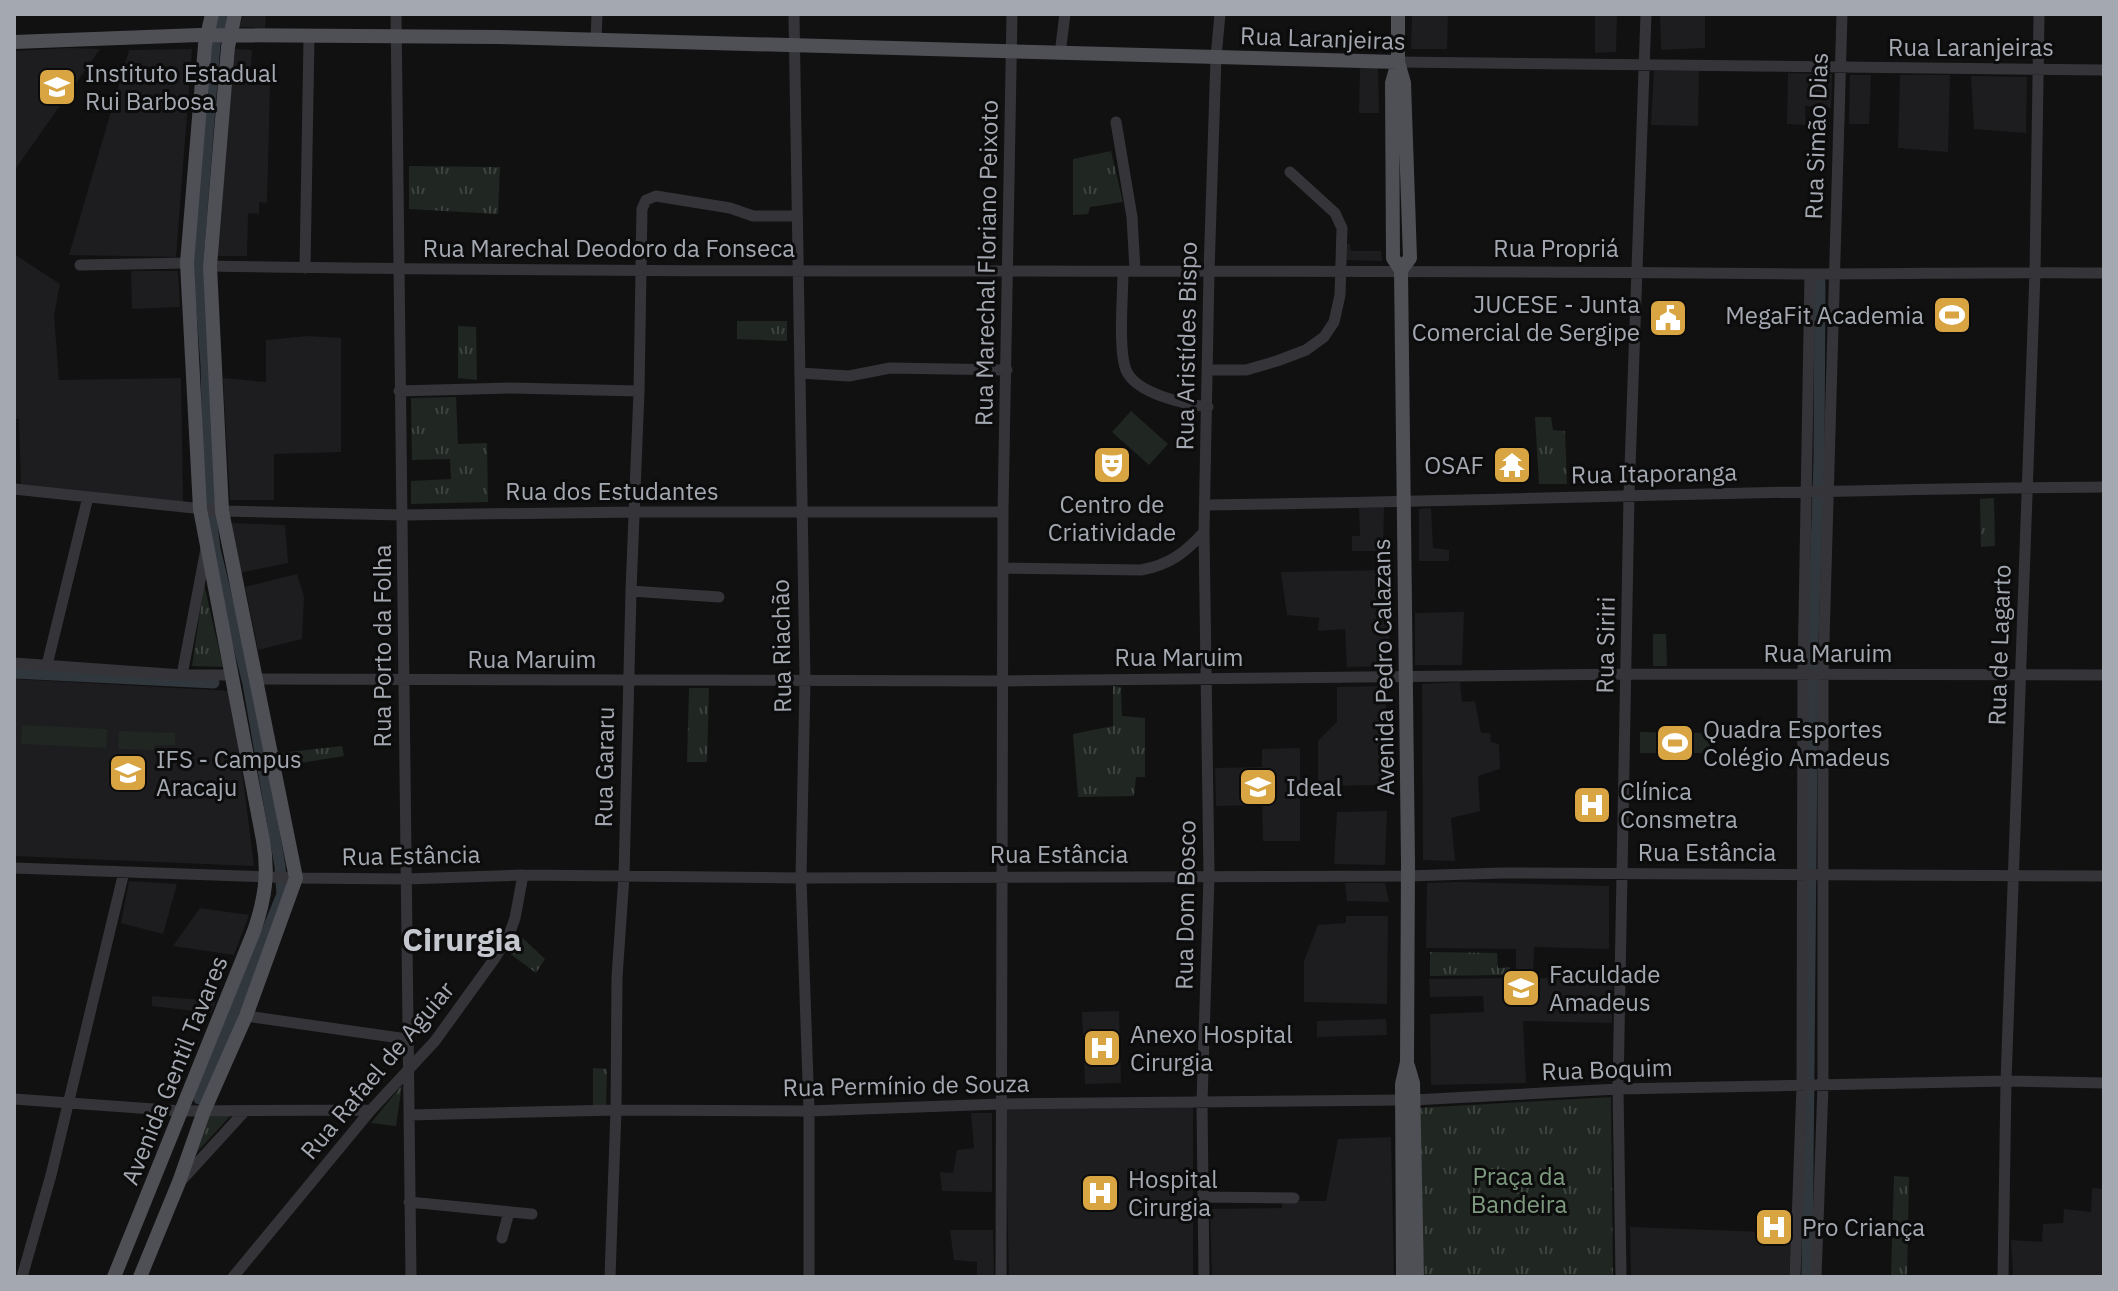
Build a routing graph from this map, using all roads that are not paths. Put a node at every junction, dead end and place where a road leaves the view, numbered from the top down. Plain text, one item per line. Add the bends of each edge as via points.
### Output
1 (212, 14) edge
2 (235, 14) edge
3 (396, 14) edge
4 (597, 14) edge
5 (794, 14) edge
6 (1012, 14) edge
7 (1065, 14) edge
8 (1220, 14) edge
9 (1398, 14) edge
10 (1646, 14) edge
11 (1842, 14) edge
12 (2039, 14) edge
13 (208, 36) junction
14 (228, 36) junction
15 (309, 37) junction
16 (398, 37) junction
17 (596, 40) junction
18 (14, 42) edge
19 (794, 46) junction
20 (1011, 52) junction
21 (1060, 54) junction
22 (1216, 57) junction
23 (1398, 62) junction
24 (1645, 64) junction
25 (1841, 68) junction
26 (2037, 70) junction
27 (2104, 70) edge
28 (1116, 122) dead end
29 (1290, 172) dead end
30 (797, 216) junction
31 (1834, 259) junction
32 (187, 263) junction
33 (80, 265) dead end
34 (210, 266) junction
35 (305, 268) junction
36 (399, 269) junction
37 (641, 270) junction
38 (800, 270) junction
39 (1401, 270) junction
40 (1639, 270) junction
41 (1129, 271) junction
42 (1341, 271) junction
43 (1008, 272) junction
44 (1209, 272) junction
45 (2035, 272) junction
46 (2104, 273) edge
47 (1834, 274) junction
48 (1813, 276) junction
49 (1007, 370) junction
50 (1209, 370) junction
51 (800, 373) junction
52 (399, 391) junction
53 (639, 391) junction
54 (1208, 407) junction
55 (2104, 487) edge
56 (2027, 488) junction
57 (14, 489) edge
58 (1818, 492) junction
59 (1629, 496) junction
60 (88, 497) junction
61 (1402, 503) junction
62 (1206, 505) junction
63 (200, 509) junction
64 (221, 510) junction
65 (634, 512) junction
66 (800, 512) junction
67 (1003, 512) junction
68 (403, 515) junction
69 (1204, 532) junction
70 (206, 547) junction
71 (1004, 568) junction
72 (631, 591) junction
73 (719, 597) dead end
74 (14, 663) edge
75 (47, 665) junction
76 (1627, 674) junction
77 (182, 675) junction
78 (232, 675) junction
79 (1813, 675) junction
80 (2104, 675) edge
81 (2020, 676) junction
82 (1208, 678) junction
83 (1405, 678) junction
84 (255, 679) junction
85 (404, 679) junction
86 (805, 680) junction
87 (628, 681) junction
88 (1003, 681) junction
89 (14, 868) edge
90 (124, 872) junction
91 (1622, 873) junction
92 (523, 875) junction
93 (1813, 875) junction
94 (2013, 875) junction
95 (624, 876) junction
96 (1002, 876) junction
97 (1209, 876) junction
98 (1407, 876) junction
99 (2104, 876) edge
100 (269, 878) junction
101 (294, 878) junction
102 (801, 878) junction
103 (406, 879) junction
104 (246, 1016) junction
105 (407, 1039) junction
106 (408, 1071) junction
107 (2006, 1081) junction
108 (2104, 1083) edge
109 (1812, 1086) junction
110 (1618, 1089) junction
111 (14, 1099) edge
112 (1408, 1100) junction
113 (1202, 1102) junction
114 (67, 1104) junction
115 (1000, 1104) junction
116 (371, 1110) junction
117 (616, 1110) junction
118 (182, 1111) junction
119 (202, 1111) junction
120 (809, 1111) junction
121 (244, 1112) junction
122 (410, 1115) junction
123 (179, 1182) junction
124 (1203, 1197) junction
125 (1294, 1198) dead end
126 (409, 1202) junction
127 (509, 1212) junction
128 (532, 1214) dead end
129 (502, 1238) dead end
130 (22, 1277) edge
131 (114, 1277) edge
132 (140, 1277) edge
133 (233, 1277) edge
134 (411, 1277) edge
135 (610, 1277) edge
136 (809, 1277) edge
137 (1001, 1277) edge
138 (1204, 1277) edge
139 (1403, 1277) edge
140 (1417, 1277) edge
141 (1621, 1277) edge
142 (1795, 1277) edge
143 (1816, 1277) edge
144 (2003, 1277) edge

1 - 13 main road
2 - 14 main road
3 - 16 street, Rua Porto da Folha
4 - 17 street
5 - 19 street, Rua Riachão
6 - 20 street, Rua Marechal Floriano Peixoto
7 - 21 street
8 - 22 street, Rua Aristídes Bispo
9 - 23 main road, Avenida Pedro Calazans
10 - 24 street, Rua Siriri
11 - 25 street, Rua Simão Dias
12 - 26 street, Rua de Lagarto
13 - 14 main road, Rua Laranjeiras
13 - 18 main road, Rua Laranjeiras
13 - 32 main road
14 - 15 main road, Rua Laranjeiras
14 - 34 main road
15 - 16 main road, Rua Laranjeiras
15 - 35 street
16 - 17 main road, Rua Laranjeiras
16 - 36 street, Rua Porto da Folha
17 - 19 main road, Rua Laranjeiras
19 - 20 main road, Rua Laranjeiras
19 - 30 street, Rua Riachão
20 - 21 main road, Rua Laranjeiras
20 - 43 street, Rua Marechal Floriano Peixoto
21 - 22 main road, Rua Laranjeiras
22 - 23 main road, Rua Laranjeiras
22 - 44 street, Rua Aristídes Bispo
23 - 24 street, Rua Laranjeiras
23 - 39 main road, Avenida Pedro Calazans via 1404,83 1410,258
24 - 25 street, Rua Laranjeiras
24 - 40 street, Rua Siriri
25 - 26 street, Rua Laranjeiras
25 - 31 street, Rua Simão Dias
26 - 27 street, Rua Laranjeiras
26 - 45 street, Rua de Lagarto
28 - 41 street via 1132,217
29 - 42 street via 1340,220
30 - 37 street, Rua Gararu via 753,216 656,196 642,209
30 - 38 street, Rua Riachão
31 - 47 street, Rua Simão Dias
31 - 48 street
32 - 33 street
32 - 63 main road
34 - 35 street, Rua Marechal Deodoro da Fonseca
34 - 64 main road
35 - 36 street, Rua Marechal Deodoro da Fonseca
36 - 37 street, Rua Marechal Deodoro da Fonseca
36 - 52 street, Rua Porto da Folha
37 - 38 street, Rua Marechal Deodoro da Fonseca
37 - 53 street, Rua Gararu
38 - 43 street, Rua Marechal Deodoro da Fonseca
38 - 51 street, Rua Riachão
39 - 40 street, Rua Propriá
39 - 42 street, Rua Propriá
39 - 61 main road, Avenida Pedro Calazans
40 - 48 street, Rua Propriá
40 - 59 street, Rua Siriri
41 - 43 street, Rua Propriá
41 - 44 street, Rua Propriá
41 - 54 street via 1125,368 1130,377 1164,398
42 - 44 street, Rua Propriá
42 - 50 street via 1334,322 1315,344 1246,370
43 - 49 street, Rua Marechal Floriano Peixoto
44 - 50 street, Rua Aristídes Bispo
45 - 46 street, Rua Propriá
45 - 47 street, Rua Propriá
45 - 56 street, Rua de Lagarto
47 - 48 street, Rua Propriá
47 - 58 street, Rua Simão Dias
48 - 58 street
49 - 51 street
49 - 67 street, Rua Marechal Floriano Peixoto
50 - 54 street, Rua Aristídes Bispo
51 - 66 street, Rua Riachão
52 - 53 street
52 - 68 street, Rua Porto da Folha
53 - 65 street, Rua Gararu
54 - 62 street, Rua Aristídes Bispo
55 - 56 street, Rua Itaporanga
56 - 58 street, Rua Itaporanga
56 - 81 street, Rua de Lagarto
57 - 60 street
58 - 59 street, Rua Itaporanga
58 - 79 street
58 - 79 street
59 - 61 street, Rua Itaporanga
59 - 76 street, Rua Siriri
60 - 63 street
60 - 75 street
61 - 62 street, Rua Itaporanga
61 - 83 main road, Avenida Pedro Calazans
62 - 69 street, Rua Aristídes Bispo
63 - 64 street, Rua dos Estudantes
63 - 70 main road
64 - 68 street, Rua dos Estudantes
64 - 84 main road
65 - 66 street, Rua dos Estudantes
65 - 68 street, Rua dos Estudantes
65 - 72 street, Rua Gararu
66 - 67 street, Rua dos Estudantes
66 - 86 street, Rua Riachão
67 - 71 street, Rua Marechal Floriano Peixoto
68 - 85 street, Rua Porto da Folha
69 - 71 street via 1184,554 1158,567
69 - 82 street, Rua Aristídes Bispo
70 - 77 street
70 - 78 main road
71 - 88 street, Rua Marechal Floriano Peixoto
72 - 73 street
72 - 87 street, Rua Gararu
74 - 75 street
75 - 77 street
76 - 79 street, Rua Maruim
76 - 83 street, Rua Maruim
76 - 91 street, Rua Siriri
77 - 78 street
78 - 100 main road
79 - 81 street, Rua Maruim
79 - 93 street
79 - 93 street
80 - 81 street, Rua Maruim
81 - 94 street, Rua de Lagarto
82 - 83 street, Rua Maruim
82 - 88 street, Rua Maruim
82 - 97 street, Rua Dom Bosco
83 - 98 main road, Avenida Pedro Calazans
84 - 85 street, Rua Maruim
84 - 101 main road
85 - 87 street, Rua Maruim
85 - 103 street, Rua Porto da Folha
86 - 87 street, Rua Maruim
86 - 88 street, Rua Maruim
86 - 102 street, Rua Riachão
87 - 95 street, Rua Gararu
88 - 96 street, Rua Marechal Floriano Peixoto
89 - 90 street, Rua Estância
90 - 100 street, Rua Estância
90 - 114 street
91 - 93 street, Rua Estância
91 - 98 street, Rua Estância
91 - 110 street, Rua Siriri
92 - 95 street, Rua Estância
92 - 103 street, Rua Estância
92 - 106 street, Rua Rafael de Aguiar via 509,935
93 - 94 street, Rua Estância
93 - 109 street
93 - 109 street
94 - 99 street, Rua Estância
94 - 107 street, Rua de Lagarto
95 - 102 street, Rua Estância
95 - 117 street, Rua Gararu
96 - 97 street, Rua Estância
96 - 102 street, Rua Estância
96 - 115 street, Rua Marechal Floriano Peixoto
97 - 98 street, Rua Estância
97 - 113 street, Rua Dom Bosco
98 - 112 main road, Avenida Pedro Calazans via 1407,1062 1413,1083
100 - 101 street, Rua Estância
100 - 118 main road, Avenida Gentil Tavares via 262,910
101 - 103 street, Rua Estância
101 - 104 main road, Avenida Gentil Tavares
102 - 120 street, Rua Riachão
103 - 105 street, Rua Porto da Folha
104 - 105 street
104 - 119 main road, Avenida Gentil Tavares
105 - 106 street, Rua Porto da Folha
106 - 116 street, Rua Rafael de Aguiar
106 - 122 street, Rua Porto da Folha
107 - 108 street, Rua Boquim
107 - 109 street, Rua Boquim
107 - 144 street, Rua de Lagarto
109 - 110 street, Rua Boquim
109 - 142 street
109 - 143 street
110 - 112 street, Rua Boquim
110 - 141 street, Rua Siriri
111 - 114 street
112 - 113 street, Rua Permínio de Souza
112 - 139 main road, Avenida Pedro Calazans
112 - 140 main road, Avenida Pedro Calazans
113 - 115 street, Rua Permínio de Souza
113 - 124 street, Rua Dom Bosco
114 - 118 street
114 - 130 street
115 - 120 street, Rua Permínio de Souza
115 - 137 street, Rua Marechal Floriano Peixoto
116 - 121 street
116 - 133 street, Rua Rafael de Aguiar
117 - 120 street, Rua Permínio de Souza
117 - 122 street, Rua Permínio de Souza
117 - 135 street, Rua Gararu
118 - 119 street
118 - 131 main road, Avenida Gentil Tavares
119 - 121 street
119 - 123 main road, Avenida Gentil Tavares
120 - 136 street, Rua Riachão
121 - 123 street, Avenida Gentil Tavares
122 - 126 street, Rua Porto da Folha
123 - 132 main road, Avenida Gentil Tavares
124 - 125 street
124 - 138 street, Rua Dom Bosco
126 - 127 street
126 - 134 street, Rua Porto da Folha
127 - 128 street
127 - 129 street

